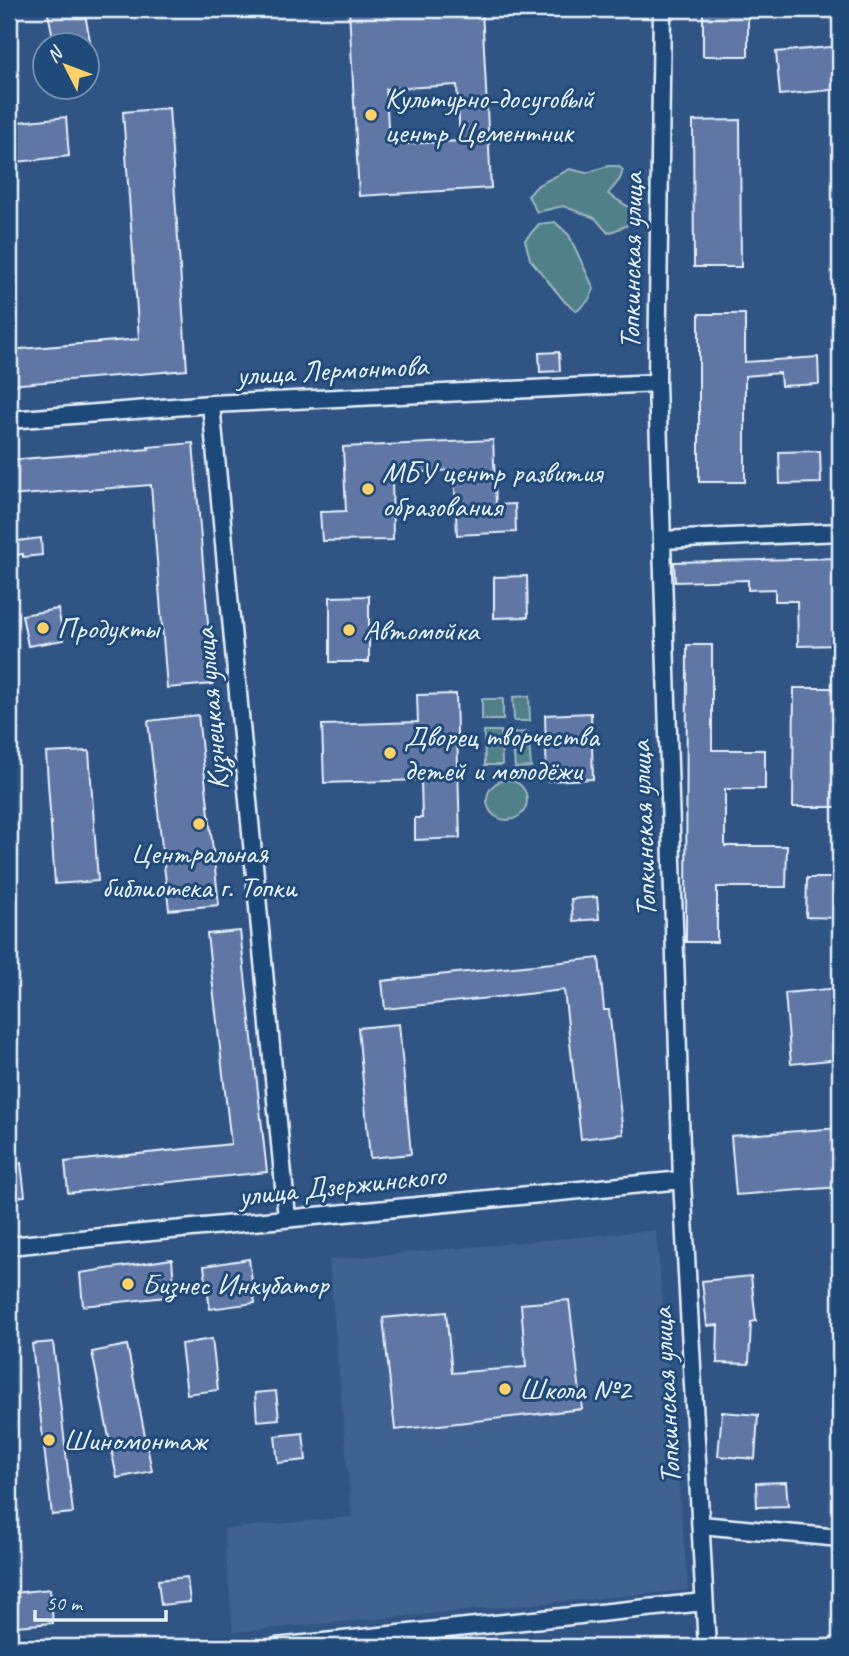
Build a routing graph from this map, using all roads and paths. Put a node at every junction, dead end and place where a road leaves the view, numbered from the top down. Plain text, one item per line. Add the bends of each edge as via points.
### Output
1 (663, 9) edge
2 (657, 383) junction
3 (211, 404) junction
4 (9, 420) edge
5 (840, 531) edge
6 (662, 540) junction
7 (682, 1180) junction
8 (287, 1218) junction
9 (9, 1246) edge
10 (701, 1525) junction
11 (840, 1538) edge
12 (704, 1602) junction
13 (278, 1647) edge
14 (707, 1647) edge

1 - 2 street, Топкинская улица
2 - 3 street, улица Лермонтова
2 - 6 street, Топкинская улица
3 - 4 street, улица Лермонтова
3 - 8 street, Кузнецкая улица
5 - 6 street
6 - 7 street, Топкинская улица
7 - 8 street, улица Дзержинского
7 - 10 street, Топкинская улица
8 - 9 street, улица Дзержинского
10 - 11 street
10 - 12 street, Топкинская улица
12 - 13 street
12 - 14 street, Топкинская улица

